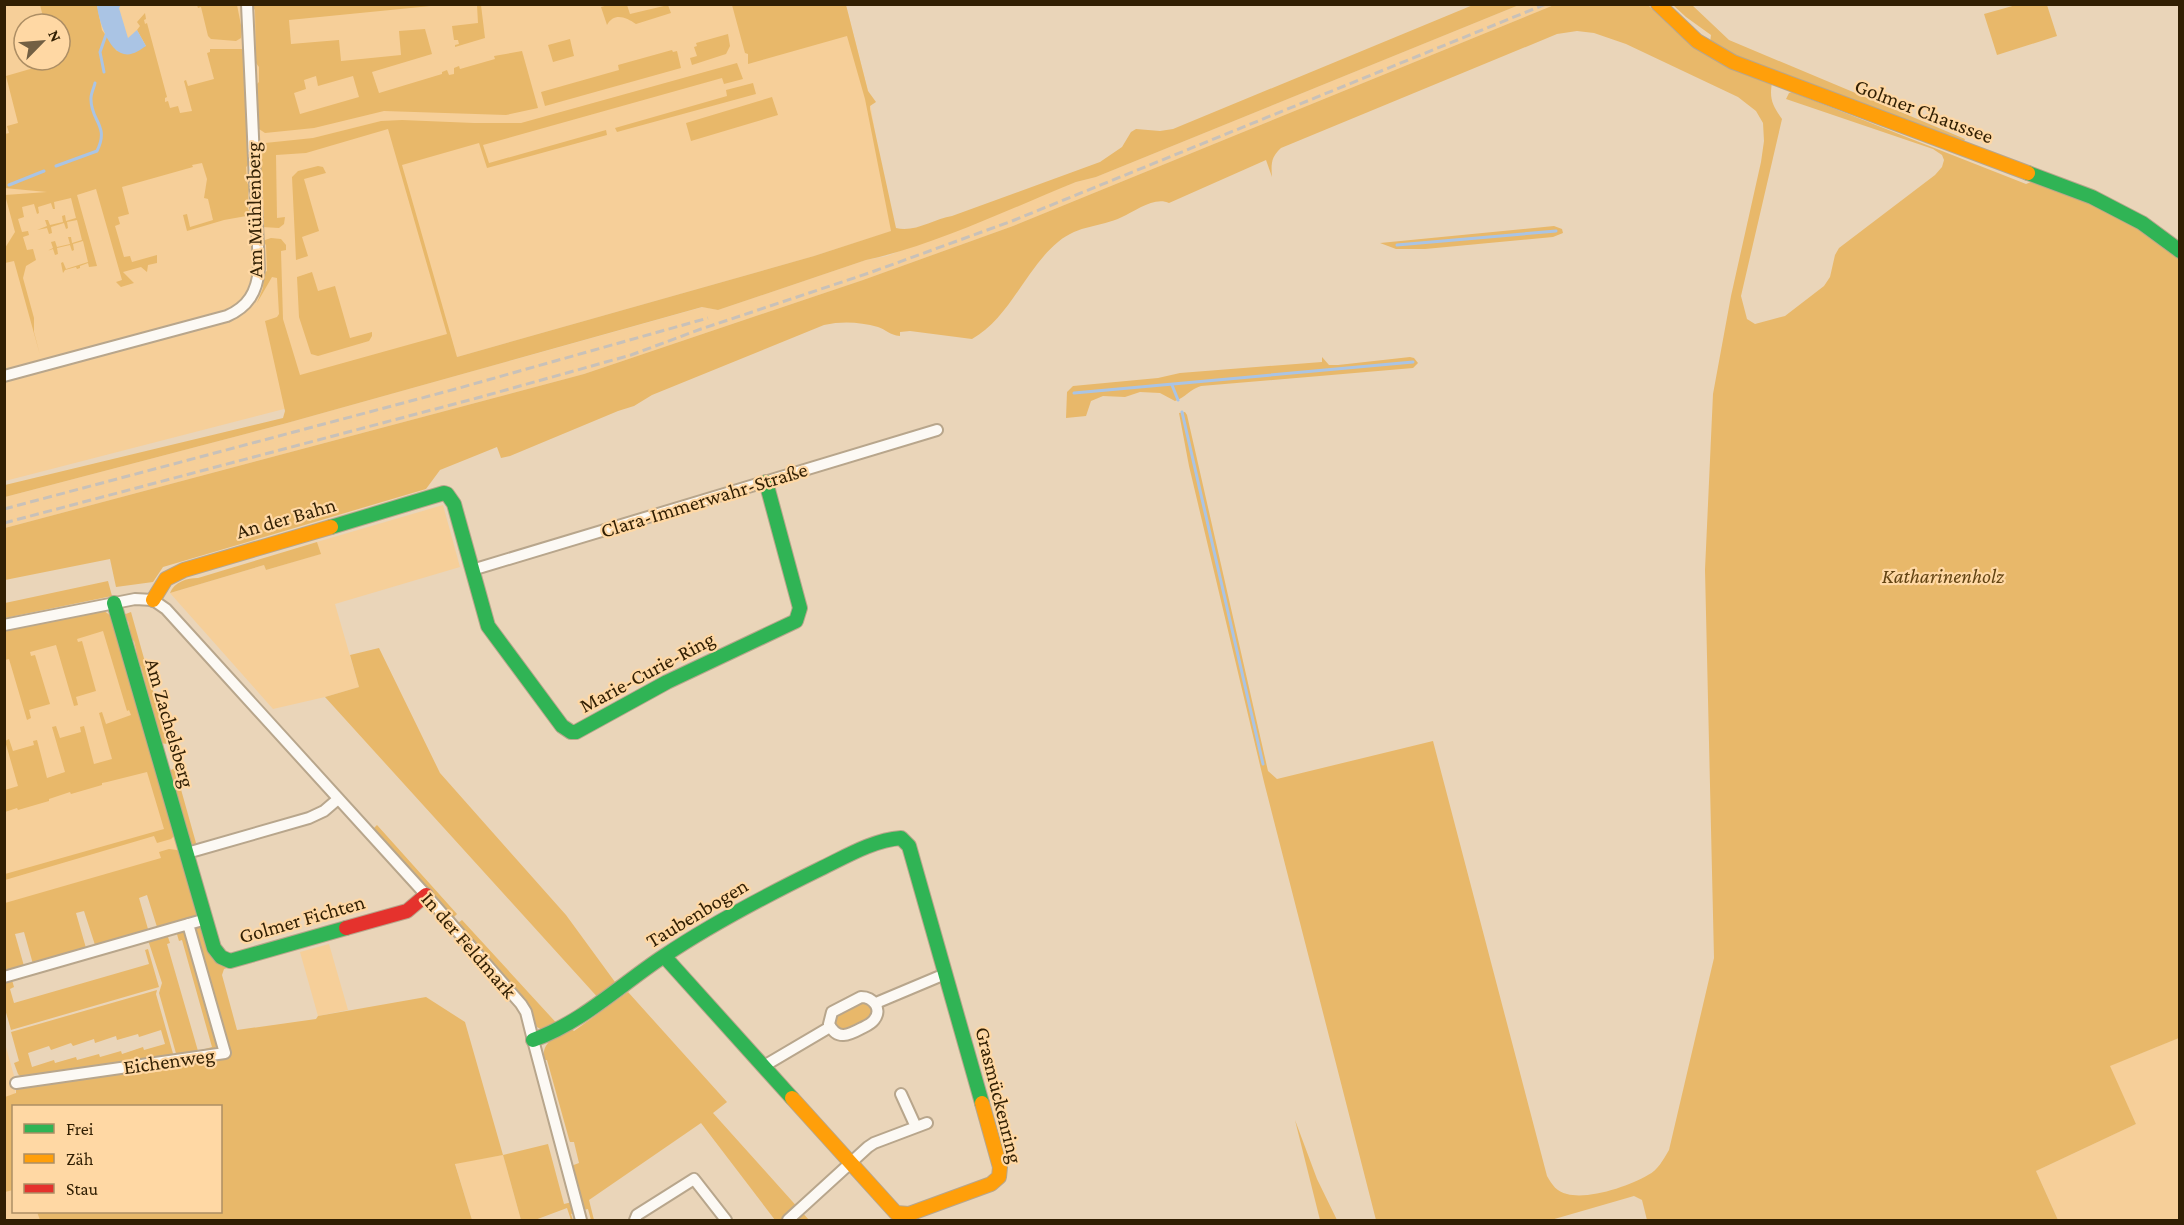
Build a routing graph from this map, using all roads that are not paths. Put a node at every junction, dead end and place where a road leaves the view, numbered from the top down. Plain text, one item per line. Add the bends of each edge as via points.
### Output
1 (247, 4) edge
2 (1658, 4) edge
3 (2180, 251) edge
4 (4, 376) edge
5 (937, 430) dead end
6 (766, 482) junction
7 (444, 493) joint
8 (472, 570) junction
9 (153, 600) junction
10 (114, 603) junction
11 (4, 625) edge
12 (338, 799) junction
13 (893, 838) joint
14 (188, 853) junction
15 (426, 895) junction
16 (206, 919) junction
17 (188, 924) junction
18 (664, 956) junction
19 (945, 974) junction
20 (4, 977) edge
21 (876, 1004) junction
22 (830, 1027) junction
23 (533, 1040) junction
24 (764, 1066) junction
25 (16, 1083) dead end
26 (901, 1094) dead end
27 (927, 1123) dead end
28 (916, 1127) junction
29 (851, 1163) junction
30 (581, 1221) edge
31 (635, 1221) edge
32 (726, 1221) edge
33 (788, 1221) edge

1 - 4 street, Am Mühlenberg via 259,269 251,298 227,316
2 - 3 street, Golmer Chaussee via 1697,41 1733,62 2092,197 2142,223
5 - 6 street, Clara-Immerwahr-Straße
6 - 8 street, Clara-Immerwahr-Straße
6 - 8 street, Marie-Curie-Ring via 800,608 796,621 667,682 576,732 562,726 491,630
7 - 8 street, Marie-Curie-Ring via 454,504
7 - 9 street, An der Bahn via 184,570 166,579
9 - 10 street
9 - 12 street, In der Feldmark via 174,617
10 - 11 street
10 - 14 street, Am Zachelsberg
12 - 14 street via 309,818
12 - 15 street, In der Feldmark
13 - 18 street, Taubenbogen via 782,887
13 - 19 street, Grasmückenring via 904,839 909,846
14 - 16 street, Golmer Fichten
15 - 16 street, Golmer Fichten via 407,911 230,961 217,953
15 - 23 street, In der Feldmark via 515,996 526,1012
16 - 17 street
17 - 20 street
17 - 25 street, Eichenweg via 225,1053
18 - 23 street, Taubenbogen via 562,1029
18 - 24 street, Grasmückenring
19 - 21 street
19 - 29 street, Grasmückenring via 1000,1167 999,1177 991,1184 905,1215 893,1209
21 - 22 street via 861,997 836,1009 830,1016
21 - 22 street via 878,1014 869,1024 844,1036
22 - 24 street
23 - 30 street, In der Feldmark
24 - 29 street, Grasmückenring
26 - 28 street
27 - 28 street
28 - 29 street via 874,1143
29 - 33 street
31 - 32 street via 637,1215 694,1179

